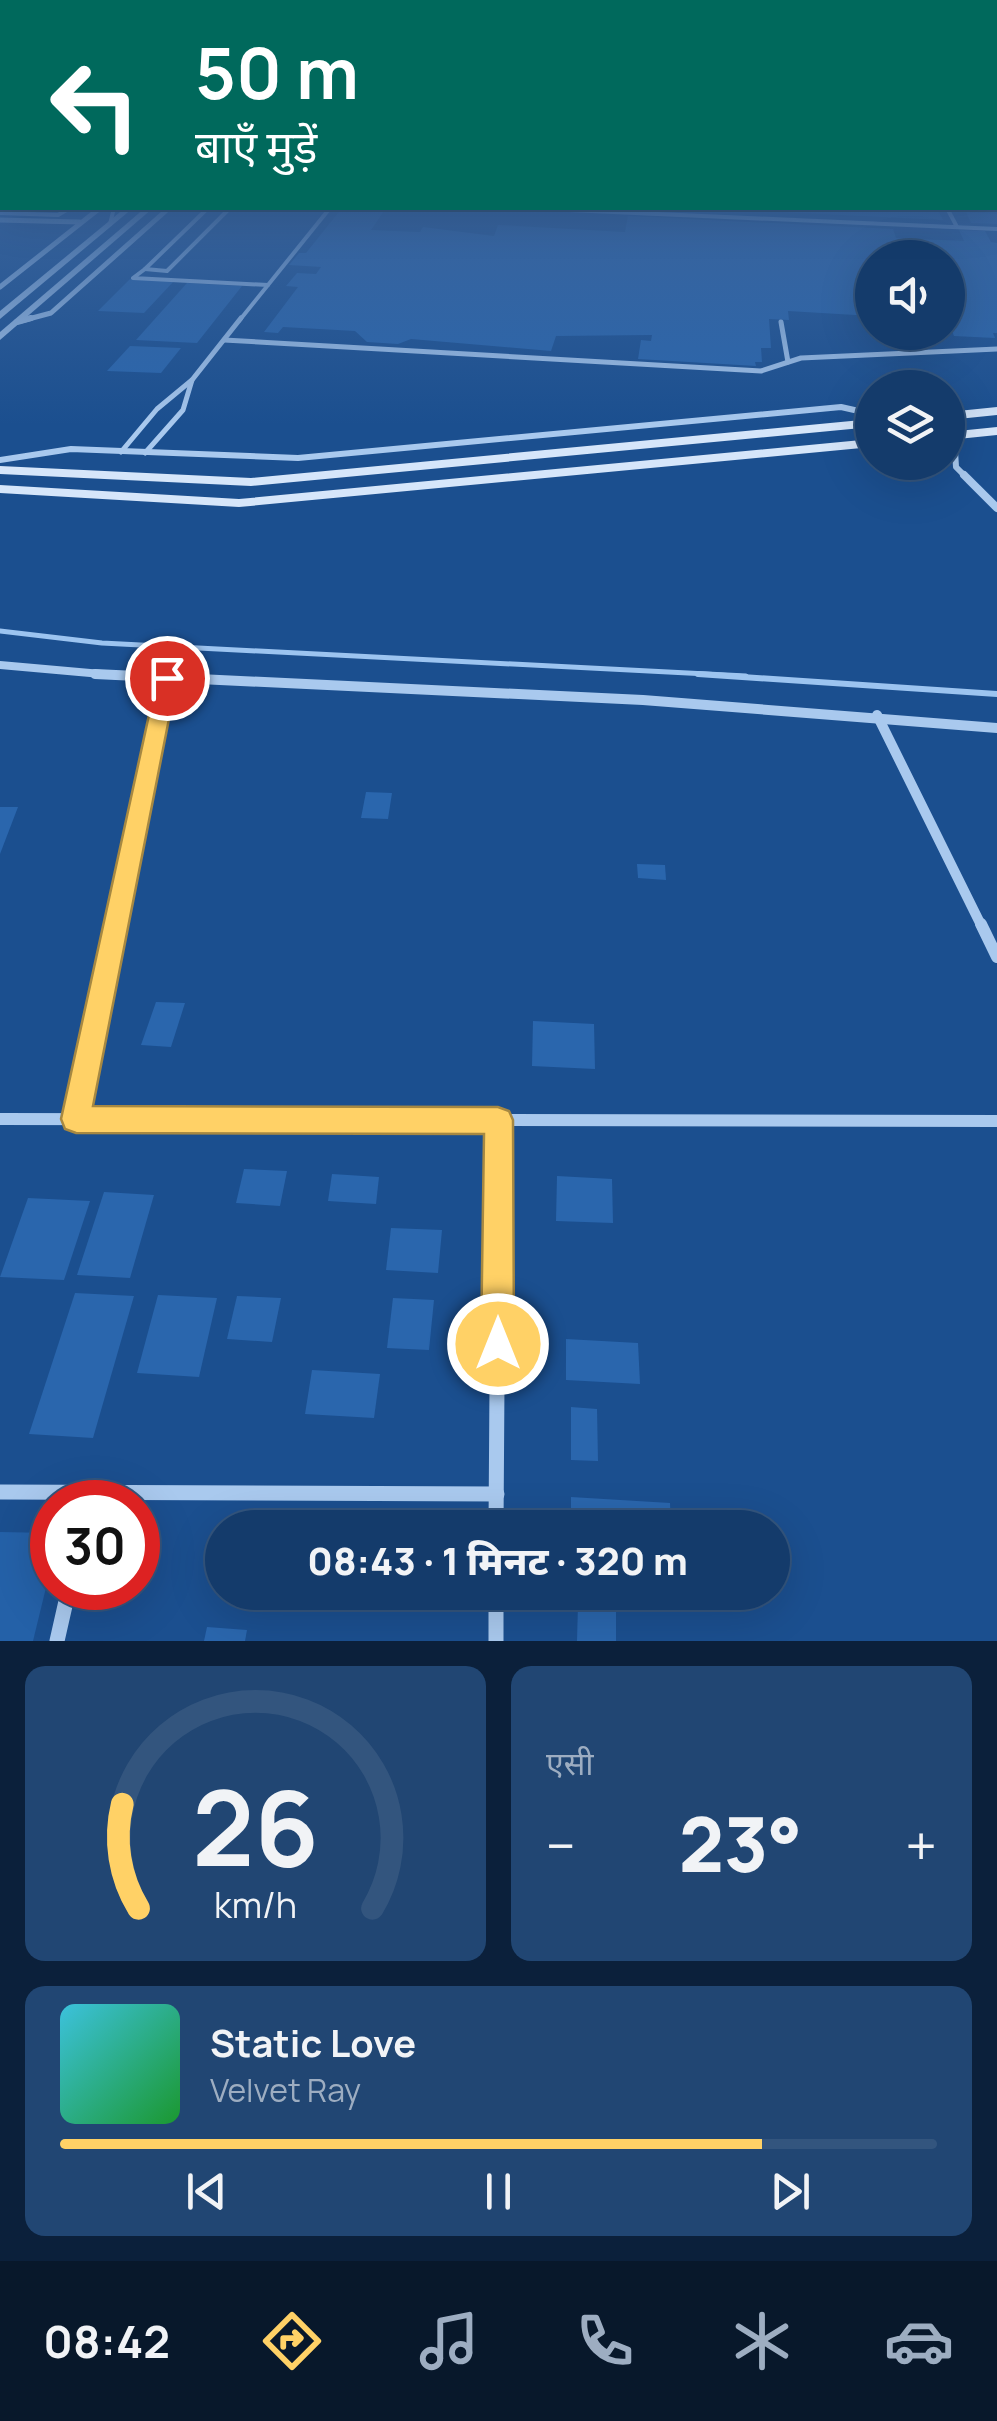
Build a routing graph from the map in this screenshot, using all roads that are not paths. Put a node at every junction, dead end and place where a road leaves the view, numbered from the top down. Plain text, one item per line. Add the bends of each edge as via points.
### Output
1 (53, 272) edge
2 (75, 272) edge
3 (98, 272) edge
4 (141, 272) edge
5 (279, 272) edge
6 (268, 285) junction
7 (0, 316) edge
8 (17, 322) junction
9 (781, 322) dead end
10 (0, 337) edge
11 (224, 340) junction
12 (997, 349) edge
13 (788, 362) junction
14 (192, 380) junction
15 (855, 410) edge
16 (997, 411) edge
17 (965, 414) edge
18 (855, 425) edge
19 (997, 431) edge
20 (965, 434) edge
21 (855, 445) edge
22 (121, 452) junction
23 (145, 454) junction
24 (0, 460) edge
25 (0, 470) edge
26 (965, 476) edge
27 (0, 490) edge
28 (997, 508) edge
29 (0, 665) edge
30 (167, 678) junction
31 (877, 716) junction
32 (997, 728) edge
33 (997, 958) edge
34 (0, 1119) edge
35 (76, 1119) junction
36 (498, 1120) junction
37 (997, 1121) edge
38 (0, 1492) edge
39 (30, 1494) edge
40 (496, 1494) junction
41 (160, 1497) edge
42 (496, 1510) edge
43 (64, 1610) edge
44 (496, 1610) edge
45 (57, 1641) edge
46 (496, 1641) edge

1 - 7 street
2 - 8 street
3 - 8 street via 51,313
4 - 6 lane via 133,278
5 - 6 lane
6 - 11 lane
8 - 10 street
9 - 13 lane
11 - 13 lane via 762,371
11 - 14 lane
12 - 13 lane
14 - 22 lane
14 - 23 lane via 183,410
15 - 23 street via 298,458
16 - 17 main road
18 - 25 main road via 251,482
19 - 20 main road
21 - 27 main road via 239,503
22 - 23 street
22 - 24 street via 32,452
26 - 28 street
29 - 30 street
30 - 31 street
30 - 35 street
31 - 32 street
31 - 33 street
34 - 35 street
35 - 36 street
36 - 37 street
36 - 40 street
38 - 39 street
40 - 41 street
40 - 42 street
43 - 45 street
44 - 46 street

